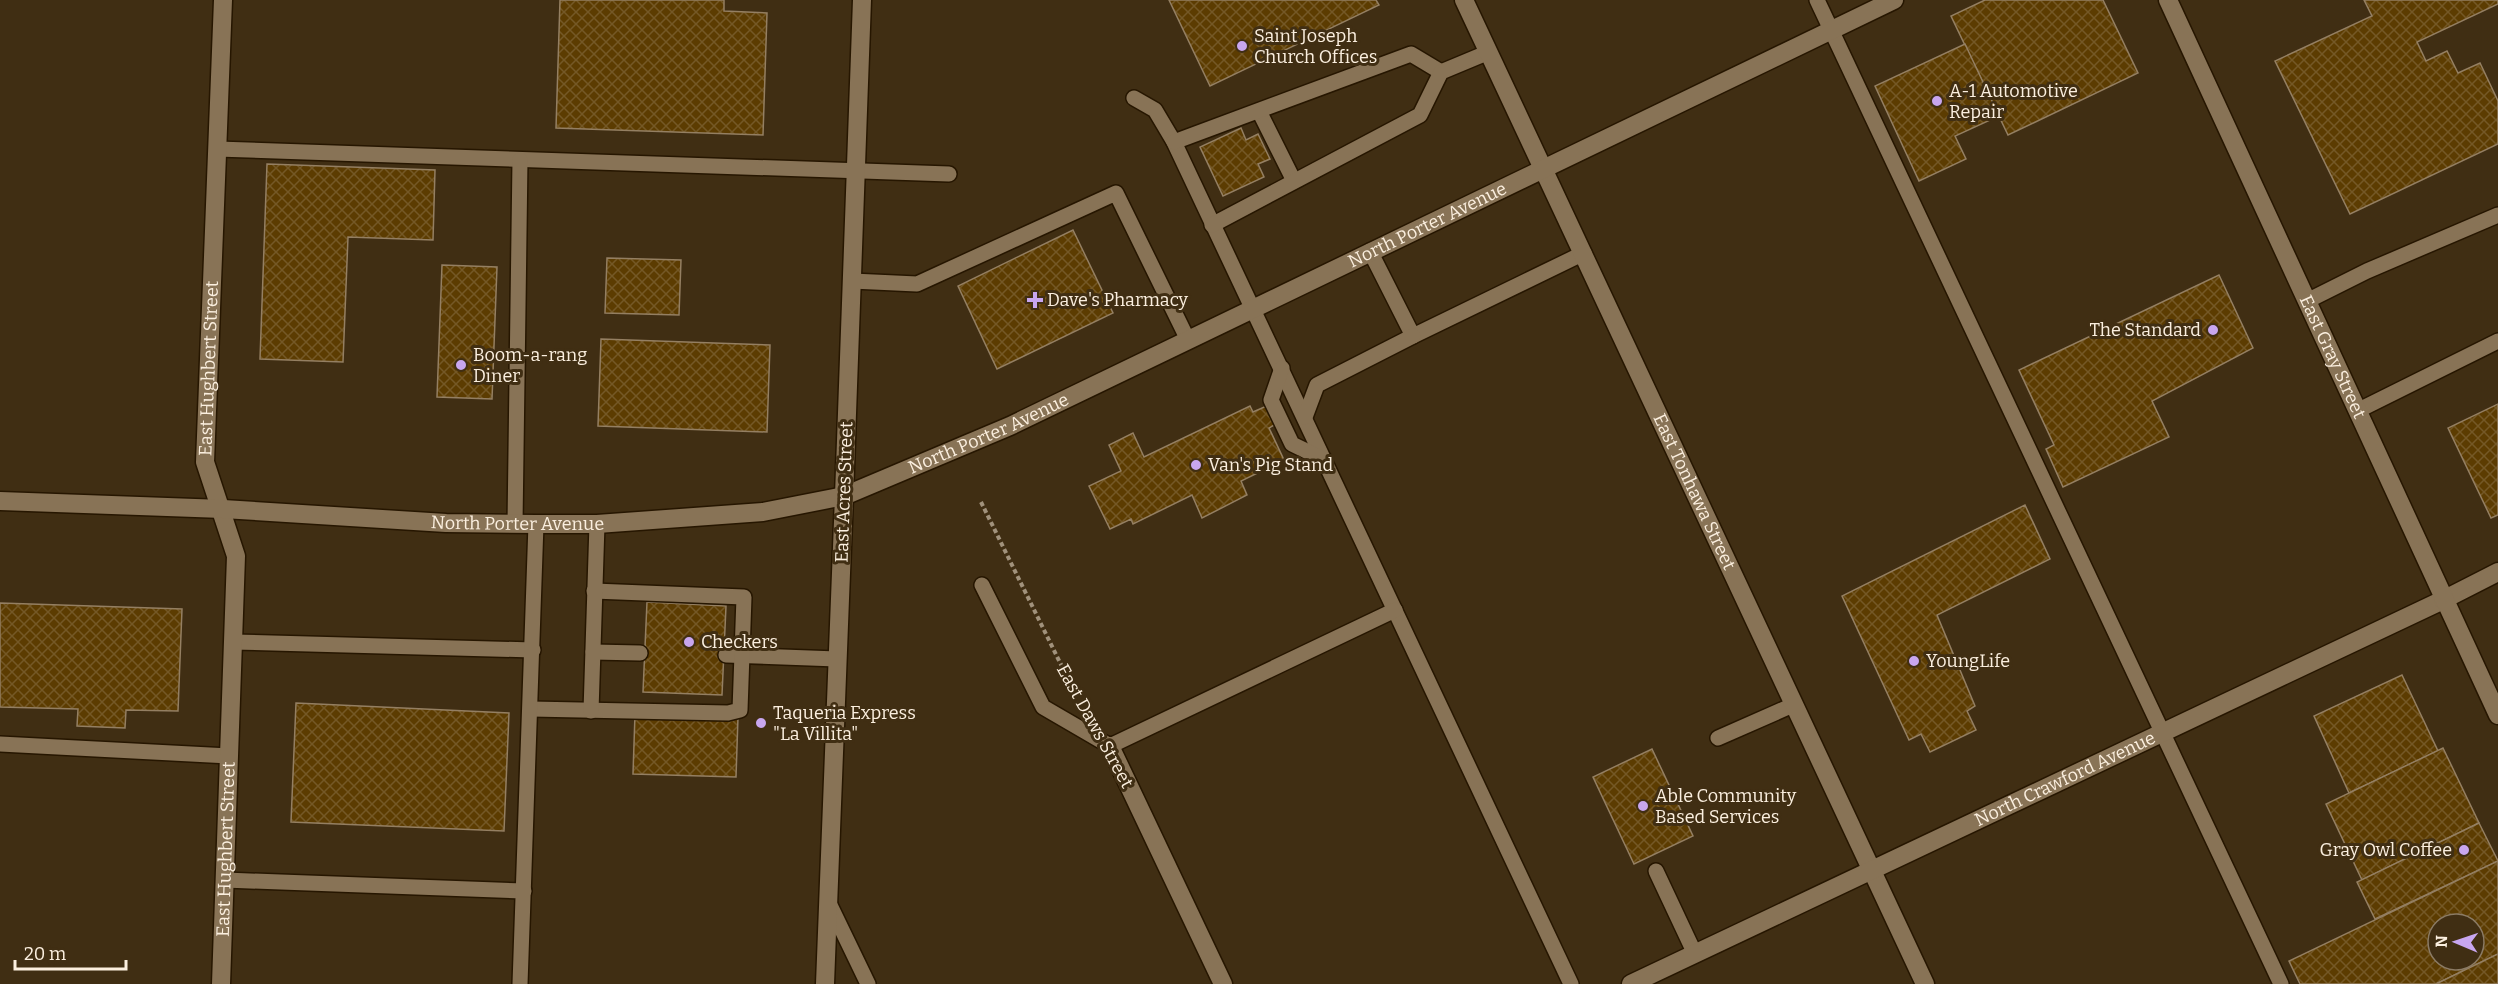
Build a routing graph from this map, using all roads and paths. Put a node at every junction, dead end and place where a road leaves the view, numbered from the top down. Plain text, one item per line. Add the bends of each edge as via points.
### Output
1 (223, 0) edge
2 (862, 0) edge
3 (1464, 0) edge
4 (1817, 0) edge
5 (1894, 0) edge
6 (2168, 0) edge
7 (1831, 31) junction
8 (1489, 52) junction
9 (1441, 72) junction
10 (1134, 98) dead end
11 (1259, 111) junction
12 (1174, 142) junction
13 (218, 149) junction
14 (520, 160) junction
15 (1544, 168) junction
16 (856, 171) junction
17 (949, 174) dead end
18 (1294, 181) junction
19 (2498, 215) edge
20 (1212, 225) junction
21 (1370, 251) junction
22 (1584, 253) junction
23 (852, 281) junction
24 (2307, 301) junction
25 (1253, 307) junction
26 (1413, 336) junction
27 (1188, 340) junction
28 (2498, 341) edge
29 (1282, 368) junction
30 (2357, 411) junction
31 (1305, 417) junction
32 (1325, 460) junction
33 (844, 496) junction
34 (0, 501) edge
35 (981, 502) dead end
36 (223, 509) junction
37 (515, 524) junction
38 (536, 524) junction
39 (597, 524) junction
40 (2498, 572) edge
41 (982, 585) dead end
42 (594, 591) junction
43 (2444, 600) junction
44 (1395, 610) junction
45 (233, 642) junction
46 (533, 650) junction
47 (593, 652) junction
48 (640, 654) dead end
49 (726, 655) dead end
50 (743, 656) junction
51 (837, 659) junction
52 (1080, 700) dead end
53 (1793, 705) junction
54 (531, 709) junction
55 (591, 711) junction
56 (2498, 715) edge
57 (2162, 734) junction
58 (1718, 738) dead end
59 (0, 744) edge
60 (1110, 746) junction
61 (229, 756) junction
62 (1656, 871) dead end
63 (1871, 871) junction
64 (225, 880) junction
65 (524, 891) junction
66 (828, 901) junction
67 (1695, 954) junction
68 (1658, 978) edge
69 (221, 984) edge
70 (520, 984) edge
71 (825, 984) edge
72 (868, 984) edge
73 (1223, 984) edge
74 (1571, 984) edge
75 (1631, 984) edge
76 (1925, 984) edge
77 (2281, 984) edge

1 - 13 street, East Hughbert Street
2 - 16 street, East Acres Street
3 - 8 street, East Tonhawa Street
4 - 7 lane
5 - 7 street, North Porter Avenue
6 - 24 street, East Gray Street
7 - 15 street, North Porter Avenue
7 - 57 lane
8 - 9 lane
8 - 15 street, East Tonhawa Street
9 - 11 lane via 1411,54
9 - 18 lane via 1420,115
10 - 12 lane via 1155,110
11 - 12 lane
11 - 18 lane
12 - 20 lane
13 - 14 lane
13 - 36 street, East Hughbert Street via 205,462
14 - 16 lane
14 - 37 lane
15 - 21 street, North Porter Avenue
15 - 22 street, East Tonhawa Street
16 - 17 lane
16 - 23 street, East Acres Street
18 - 20 lane
19 - 24 lane
20 - 25 lane
21 - 25 street, North Porter Avenue
21 - 26 lane
22 - 26 lane
22 - 53 street, East Tonhawa Street
23 - 27 lane via 917,284 1116,193
23 - 33 street, East Acres Street
24 - 30 street, East Gray Street
25 - 27 street, North Porter Avenue
25 - 29 lane
26 - 31 lane via 1317,385
27 - 33 street, North Porter Avenue via 958,449
28 - 30 lane
29 - 31 lane
29 - 32 lane via 1271,400 1292,444
30 - 43 street, East Gray Street
31 - 32 lane
32 - 44 lane
33 - 39 street, North Porter Avenue via 763,512
33 - 51 street, East Acres Street
34 - 36 street, North Porter Avenue
35 - 52 path, East Daws Street
36 - 37 street, North Porter Avenue
36 - 45 street, East Hughbert Street via 236,556
37 - 38 street, North Porter Avenue
38 - 39 street, North Porter Avenue
38 - 46 lane
39 - 42 lane
40 - 43 street, North Crawford Avenue
41 - 60 lane via 1043,707
42 - 47 lane
42 - 50 lane via 744,597
43 - 56 street, East Gray Street
43 - 57 street, North Crawford Avenue
44 - 60 lane
44 - 74 lane
45 - 46 lane
45 - 61 street, East Hughbert Street
46 - 54 lane
47 - 48 lane
47 - 55 lane
49 - 50 lane
50 - 51 lane
50 - 55 lane via 740,710
51 - 66 street, East Acres Street
53 - 58 lane
53 - 63 street, East Tonhawa Street
54 - 55 lane
54 - 65 lane
57 - 63 street, North Crawford Avenue
57 - 77 lane
59 - 61 lane
60 - 73 street, East Daws Street
61 - 64 street, East Hughbert Street
62 - 67 lane
63 - 67 street, North Crawford Avenue
63 - 76 street, East Tonhawa Street
64 - 65 lane
64 - 69 street, East Hughbert Street
65 - 70 lane
66 - 71 street, East Acres Street
66 - 72 lane
67 - 68 street, North Crawford Avenue
68 - 75 street, North Crawford Avenue

